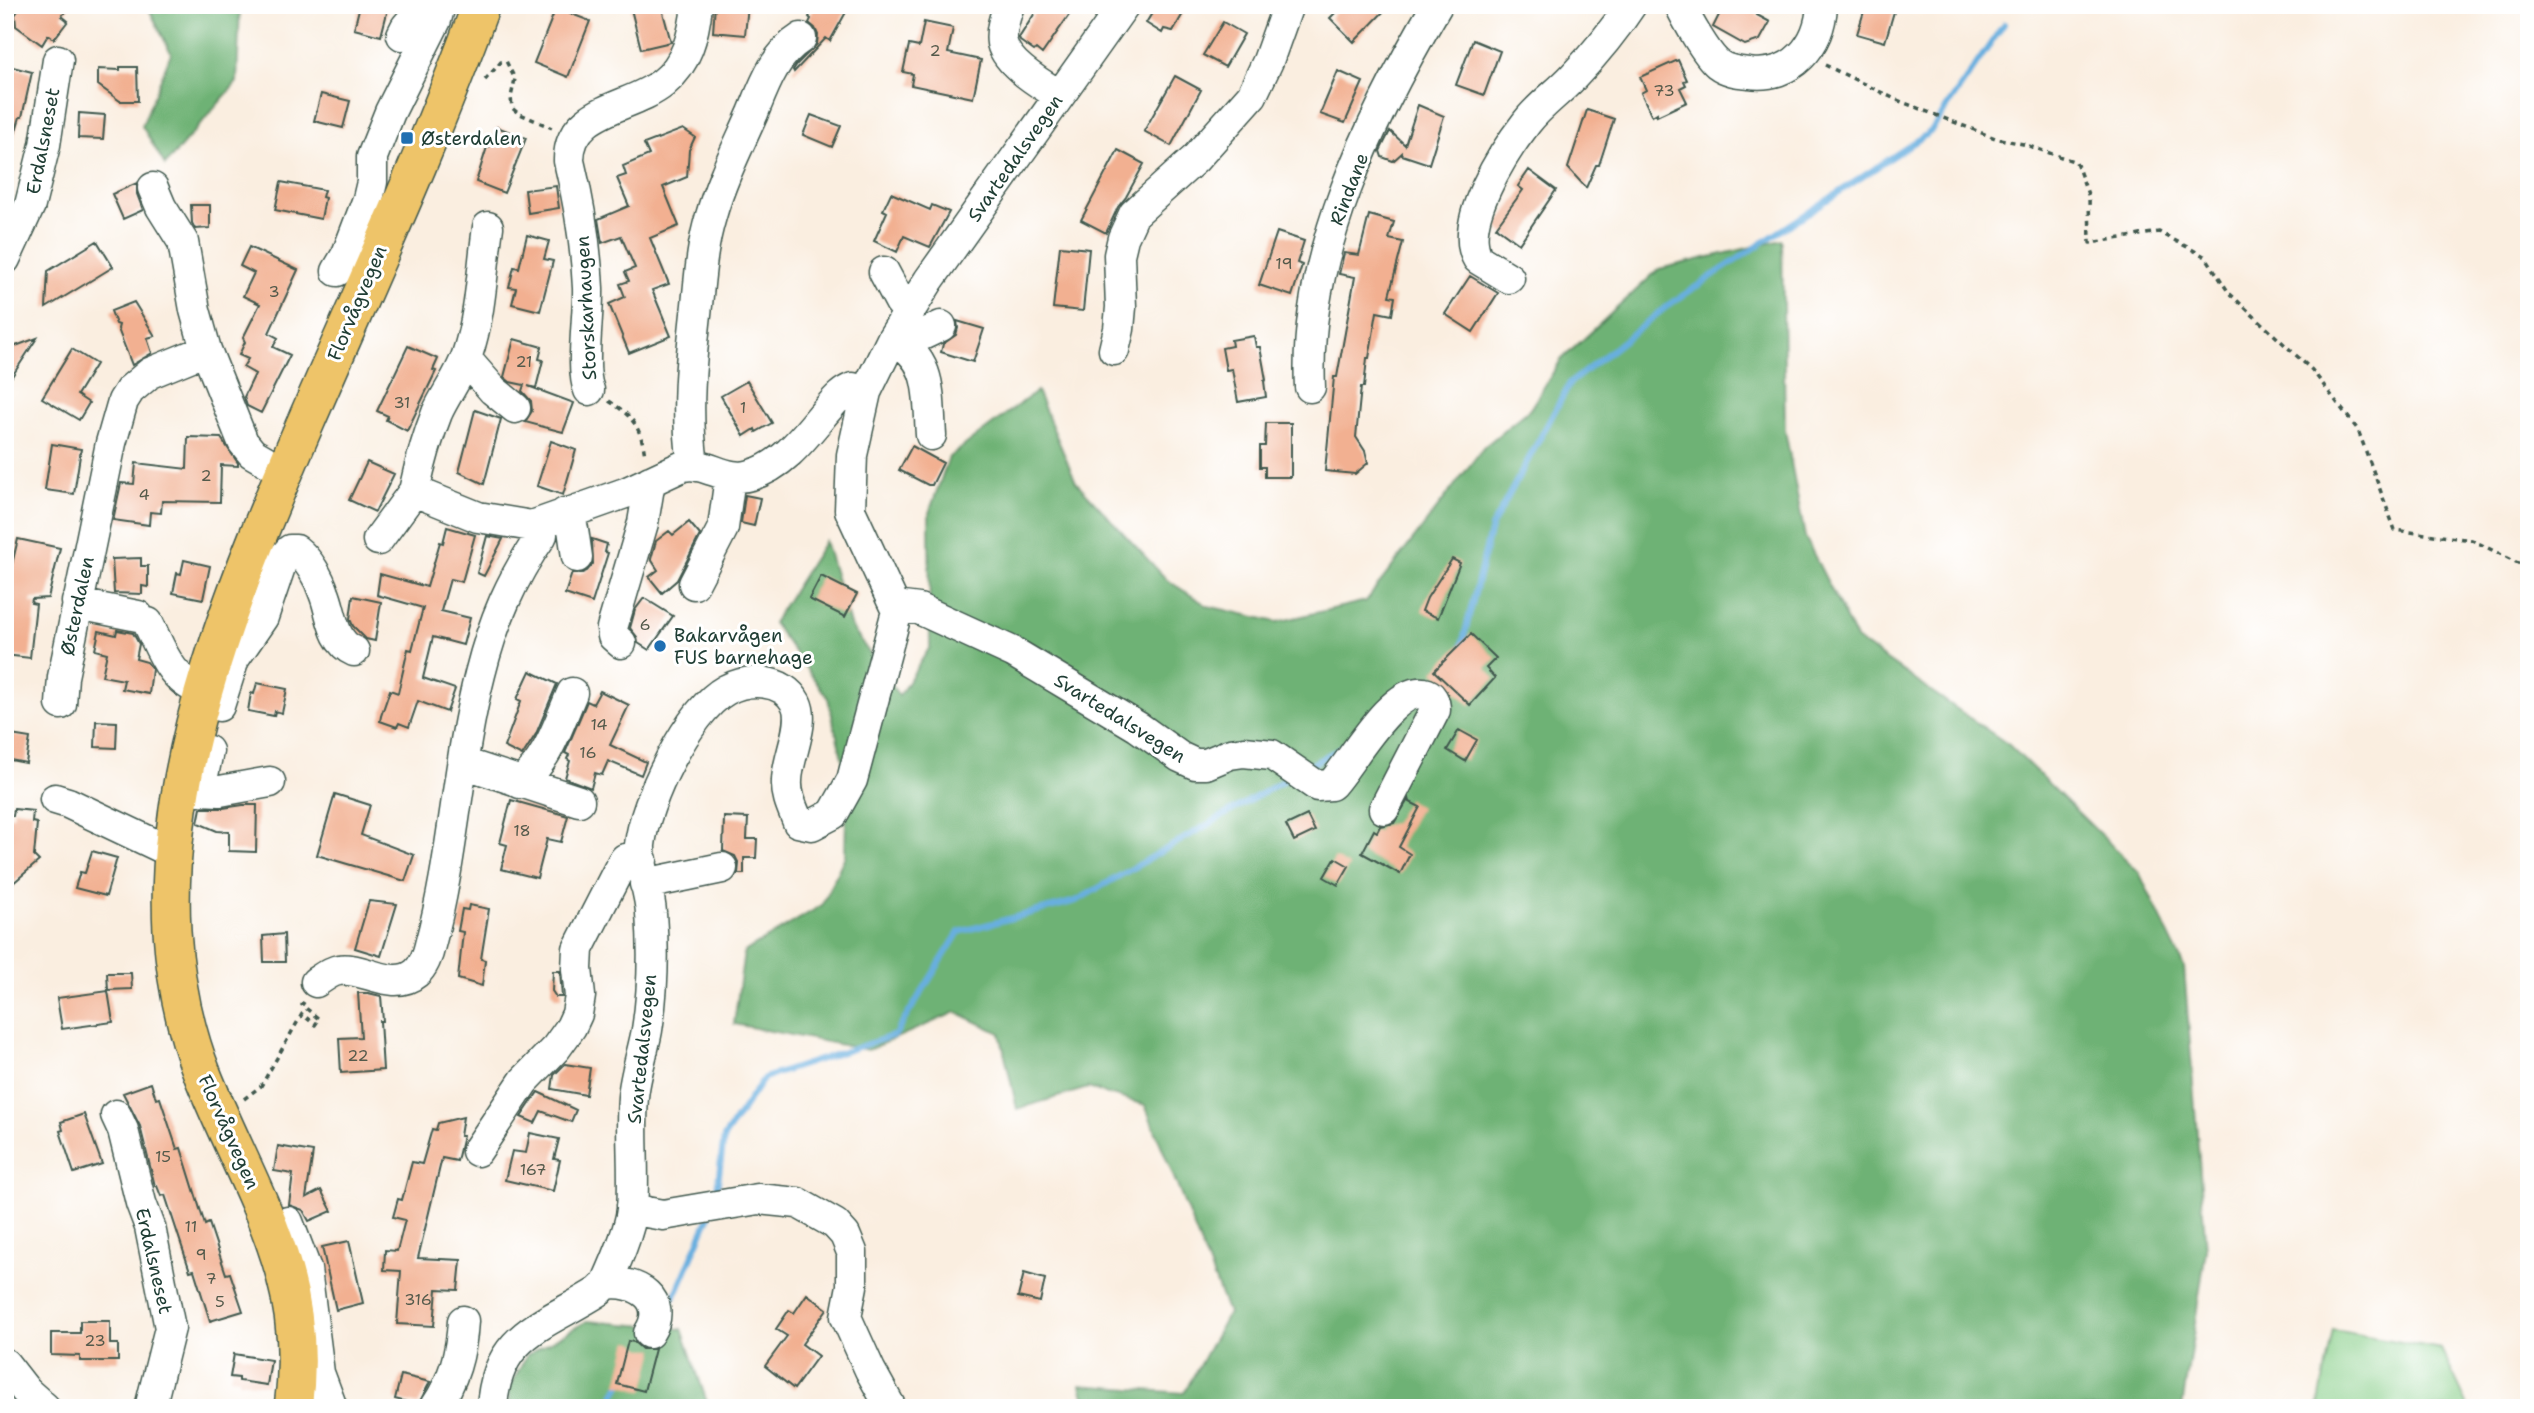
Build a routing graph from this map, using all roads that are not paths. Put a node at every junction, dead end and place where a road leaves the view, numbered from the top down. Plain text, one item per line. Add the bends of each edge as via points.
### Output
1 (425, 5) edge
2 (440, 5) edge
3 (481, 5) edge
4 (697, 5) edge
5 (1009, 5) edge
6 (1124, 5) edge
7 (1288, 5) edge
8 (1437, 5) edge
9 (1631, 5) edge
10 (1680, 5) edge
11 (1822, 5) edge
12 (402, 36) dead end
13 (801, 38) dead end
14 (58, 60) dead end
15 (1059, 95) junction
16 (153, 188) dead end
17 (488, 227) dead end
18 (5, 259) edge
19 (337, 271) dead end
20 (884, 272) dead end
21 (1509, 278) dead end
22 (908, 312) junction
23 (941, 326) dead end
24 (897, 342) junction
25 (206, 350) junction
26 (1114, 350) dead end
27 (462, 368) junction
28 (1310, 387) dead end
29 (589, 390) road end
30 (866, 392) junction
31 (515, 408) dead end
32 (932, 435) dead end
33 (693, 464) junction
34 (285, 472) junction
35 (730, 477) junction
36 (650, 481) junction
37 (414, 491) junction
38 (553, 518) junction
39 (378, 540) dead end
40 (577, 557) dead end
41 (694, 584) dead end
42 (77, 602) junction
43 (895, 606) junction
44 (248, 609) junction
45 (621, 643) dead end
46 (354, 652) dead end
47 (204, 691) junction
48 (572, 693) dead end
49 (61, 704) dead end
50 (463, 763) junction
51 (270, 782) dead end
52 (520, 783) junction
53 (55, 799) dead end
54 (579, 801) dead end
55 (1384, 809) dead end
56 (173, 853) junction
57 (722, 868) dead end
58 (643, 872) junction
59 (316, 982) dead end
60 (117, 1115) dead end
61 (477, 1151) dead end
62 (632, 1206) junction
63 (288, 1222) dead end
64 (606, 1284) junction
65 (463, 1321) dead end
66 (649, 1333) dead end
67 (5, 1364) edge
68 (45, 1408) edge
69 (150, 1408) edge
70 (293, 1408) edge
71 (332, 1408) edge
72 (435, 1408) edge
73 (492, 1408) edge
74 (891, 1408) edge

1 - 12 street
2 - 19 street, Florvågvegen via 381,135 371,164 368,199
3 - 34 main road, Florvågvegen
4 - 29 street, Storskarhaugen via 690,46 666,82 595,115 568,147 586,250 585,380
5 - 15 street via 1002,35 1006,53
6 - 15 street, Svartedalsvegen
7 - 26 street via 1252,95 1205,149 1134,214 1119,255 1120,318
8 - 28 street, Rindane via 1373,126 1337,214 1311,328
9 - 21 street via 1572,78 1527,122 1477,209 1474,239 1478,259
10 - 11 street via 1717,63 1735,72 1759,75 1785,67 1807,51 1816,35
13 - 33 street via 786,49 766,83 711,215 689,373
14 - 18 street, Erdalsneset via 30,205
15 - 22 street, Svartedalsvegen
16 - 25 street via 183,242
17 - 27 street via 481,291
20 - 22 street
22 - 24 street, Svartedalsvegen
23 - 24 street
24 - 30 street, Svartedalsvegen
24 - 32 street via 916,355 927,379
25 - 34 street via 243,442
25 - 42 street, Østerdalen via 150,373 123,401
27 - 31 street via 472,366
27 - 37 street via 437,413
30 - 35 street via 845,391 791,451 761,472
30 - 43 street, Svartedalsvegen via 852,455 849,510
33 - 35 street
33 - 36 street
34 - 44 main road, Florvågvegen
35 - 41 street via 723,528
36 - 38 street
36 - 45 street via 643,523 614,616 613,636
37 - 38 street via 478,517 532,526
37 - 39 street
38 - 40 street via 573,529
38 - 50 street via 513,580 499,612 480,672
42 - 47 street via 143,620 178,678
42 - 49 street, Østerdalen
43 - 55 street, Svartedalsvegen via 919,610 1013,652 1195,764 1244,752 1272,755 1317,786 1331,785 1405,697 1427,694 1435,710
43 - 58 street, Svartedalsvegen via 890,642 856,769 833,814 812,825 798,822 789,800 788,769 799,723 796,702 768,682 738,685 725,691 694,722 670,761 647,814 640,846
44 - 46 street, Florvågvegen via 283,558 296,550 324,591 341,643
44 - 47 main road, Florvågvegen
44 - 51 street, Florvågvegen via 227,674 200,790
47 - 56 main road, Florvågvegen
48 - 52 street via 536,771
50 - 52 street
50 - 59 street via 430,945 421,966 415,974 397,980 338,970
52 - 54 street
53 - 56 street
56 - 70 main road, Florvågvegen via 172,936 183,1009 202,1073 284,1264 295,1328
57 - 58 street
58 - 61 street via 625,859 622,863 578,949 580,996 571,1027 524,1081
58 - 62 street, Svartedalsvegen via 652,913 652,981 633,1096
60 - 69 street, Erdalsneset via 150,1227 170,1328
62 - 64 street, Svartedalsvegen
62 - 74 street via 663,1216 758,1199 798,1203 835,1224 852,1252 846,1317
63 - 71 street via 306,1269 319,1373
64 - 66 street via 627,1283 648,1296 656,1310
64 - 73 street via 518,1341 496,1373
65 - 72 street via 456,1369
67 - 68 street

